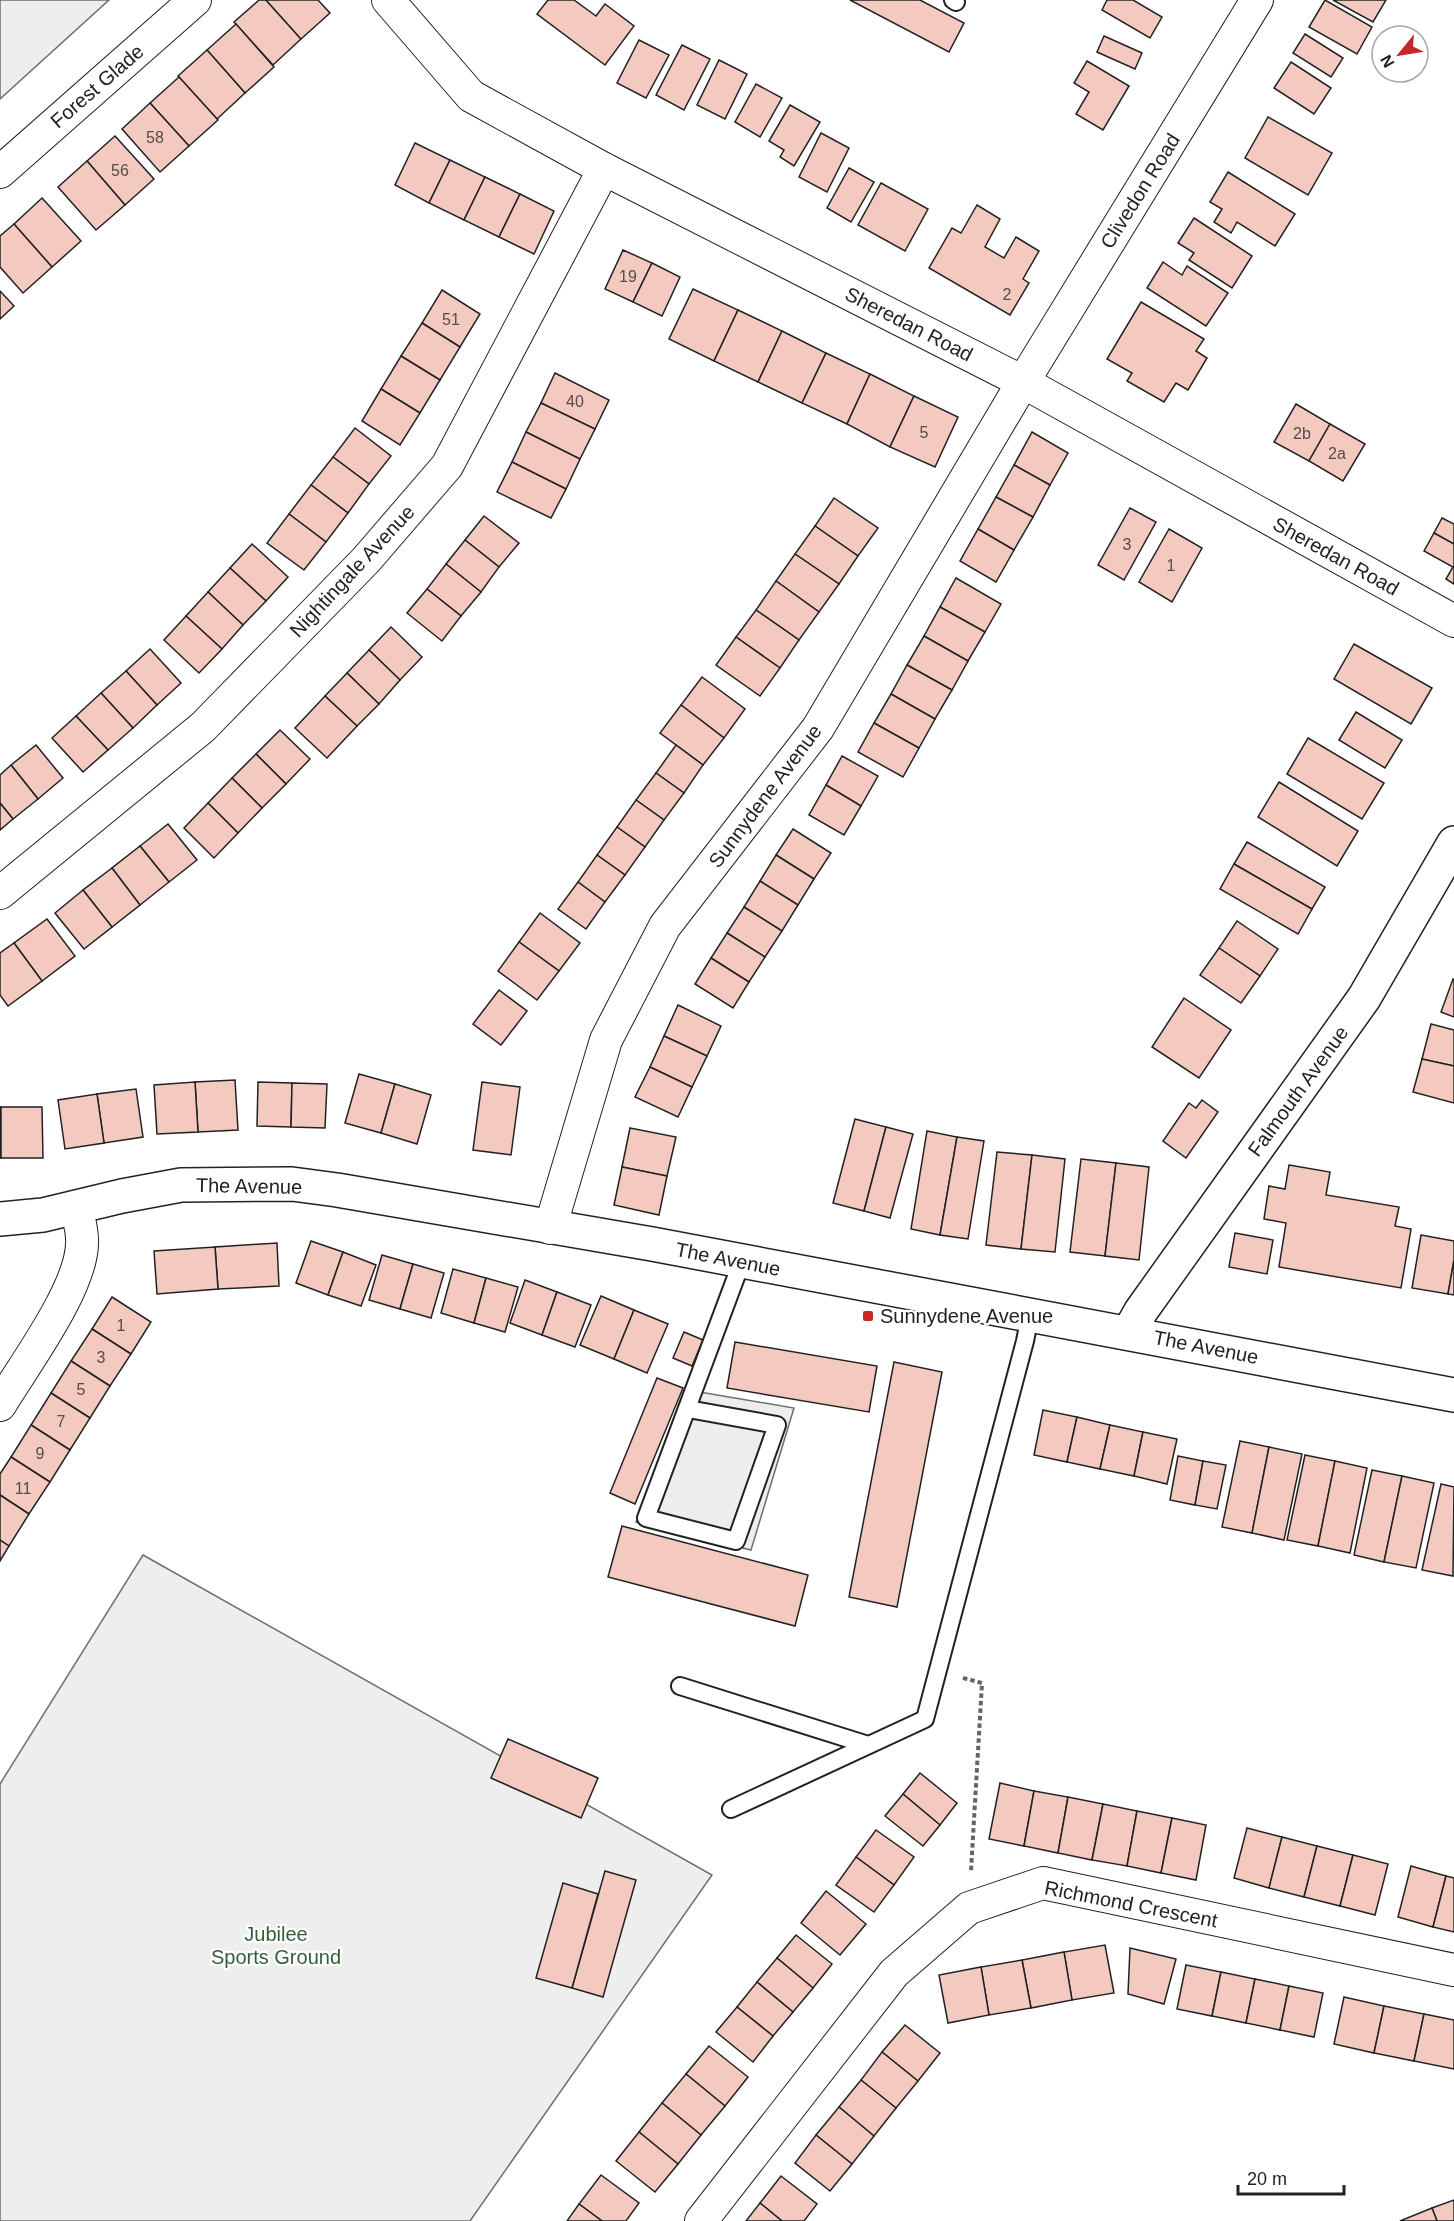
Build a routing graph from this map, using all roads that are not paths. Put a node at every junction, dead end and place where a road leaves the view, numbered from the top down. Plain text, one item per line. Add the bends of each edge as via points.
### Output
1 (195, 0) edge
2 (388, 0) edge
3 (1257, 0) edge
4 (604, 170) junction
5 (0, 172) edge
6 (1023, 382) junction
7 (1454, 621) edge
8 (1454, 843) edge
9 (0, 892) edge
10 (76, 1207) junction
11 (0, 1219) edge
12 (550, 1228) junction
13 (742, 1261) junction
14 (1030, 1316) junction
15 (1129, 1332) junction
16 (1454, 1395) edge
17 (0, 1405) edge
18 (688, 1409) junction
19 (680, 1686) dead end
20 (868, 1745) junction
21 (731, 1809) dead end
22 (1454, 1970) edge
23 (701, 2221) edge

1 - 5 street, Forest Glade
2 - 4 street, Sheredan Road via 471,96
3 - 6 street, Clivedon Road
4 - 6 street, Sheredan Road
4 - 9 street, Nightingale Avenue via 447,466 366,560 203,727
6 - 7 street, Sheredan Road
6 - 12 street, Sunnydene Avenue via 818,728 665,926 606,1040
8 - 15 street, Falmouth Avenue via 1364,998
10 - 11 street, The Avenue
10 - 12 street, The Avenue via 171,1186 292,1184
10 - 17 street via 82,1245 78,1271
12 - 13 street, The Avenue
13 - 14 street, The Avenue
13 - 18 lane
14 - 15 street, The Avenue
14 - 20 lane via 925,1719
15 - 16 street, The Avenue
18 - 18 lane via 777,1425 736,1541 646,1518
19 - 20 lane
20 - 21 lane
22 - 23 street, Richmond Crescent via 1043,1883 969,1908 894,1973

